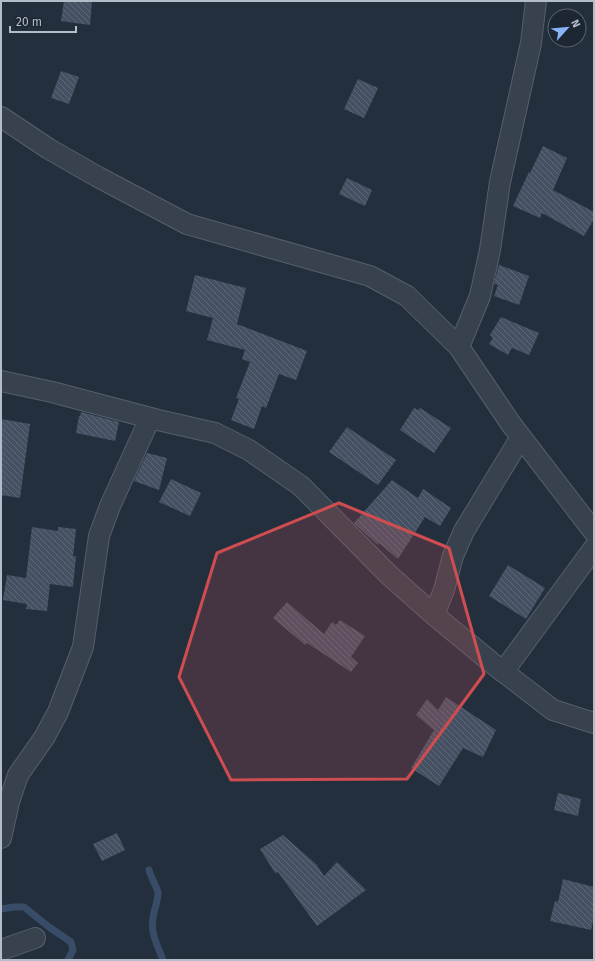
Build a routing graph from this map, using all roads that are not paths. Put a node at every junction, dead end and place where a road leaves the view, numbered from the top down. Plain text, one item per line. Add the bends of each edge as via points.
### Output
1 (536, 1) edge
2 (1, 117) edge
3 (459, 347) junction
4 (1, 381) edge
5 (150, 418) junction
6 (521, 437) junction
7 (594, 532) edge
8 (594, 548) edge
9 (434, 615) junction
10 (503, 672) junction
11 (594, 723) edge
12 (1, 838) edge
13 (35, 938) dead end
14 (1, 950) edge

1 - 3 street via 531,43 500,182 480,296
2 - 3 street via 61,156 187,224 370,276 407,296
3 - 6 street
4 - 5 street
5 - 9 street via 215,433 249,450 301,486
5 - 12 street via 99,536 82,646 58,712 44,738 18,774
6 - 7 street
6 - 9 street via 464,531
8 - 10 street
9 - 10 street
10 - 11 street via 553,710
13 - 14 street

